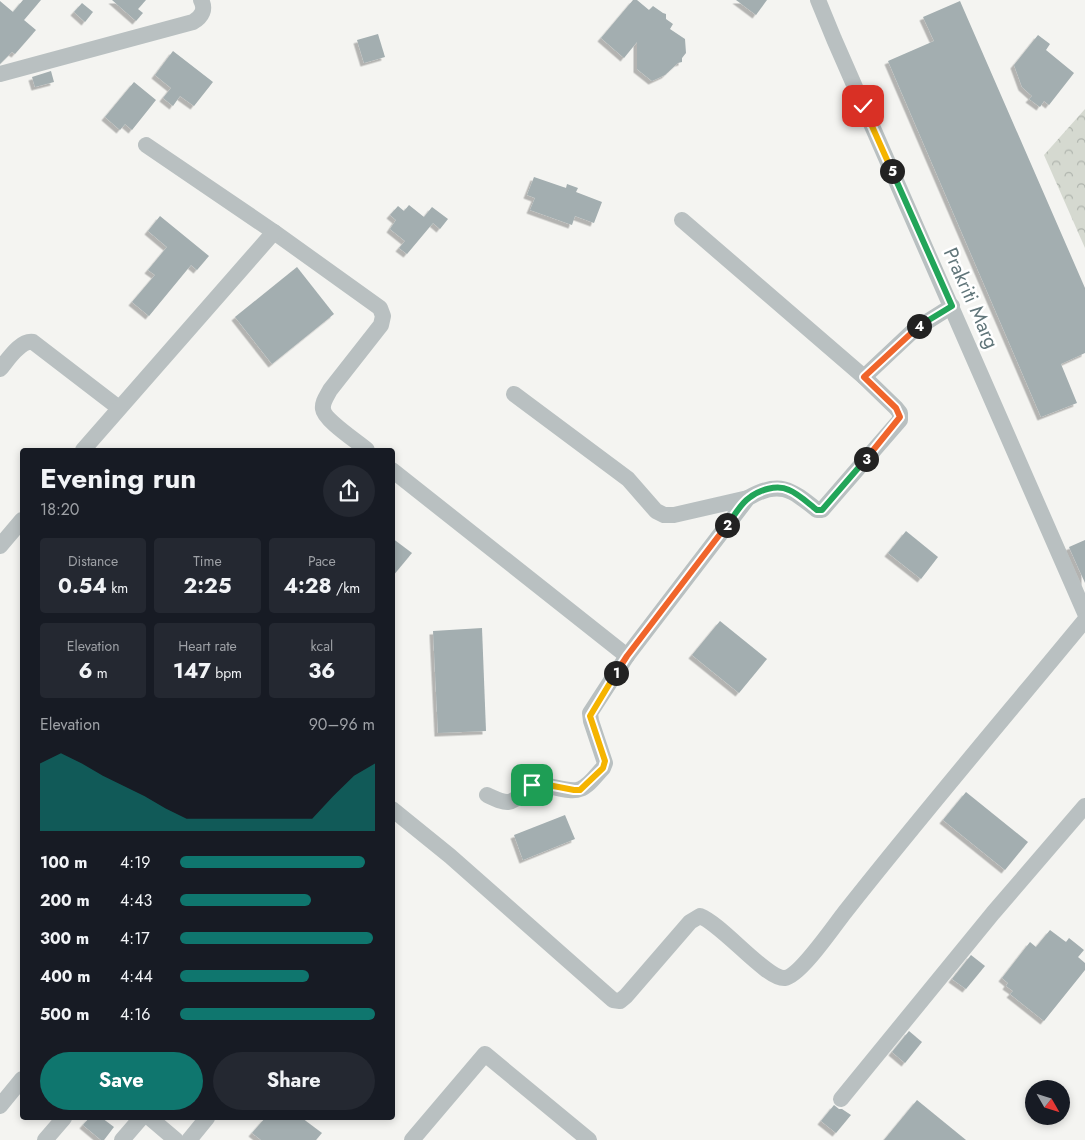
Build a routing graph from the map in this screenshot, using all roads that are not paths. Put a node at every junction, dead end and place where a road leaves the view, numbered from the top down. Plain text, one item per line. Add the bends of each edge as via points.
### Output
1 (201, 0) edge
2 (818, 0) edge
3 (0, 74) edge
4 (146, 145) dead end
5 (682, 220) dead end
6 (274, 232) junction
7 (952, 306) junction
8 (0, 369) edge
9 (864, 377) junction
10 (514, 394) dead end
11 (120, 408) junction
12 (85, 448) edge
13 (364, 448) edge
14 (395, 472) edge
15 (748, 498) junction
16 (20, 522) edge
17 (0, 546) edge
18 (1085, 613) edge
19 (1085, 620) edge
20 (627, 656) junction
21 (487, 796) dead end
22 (1085, 806) edge
23 (395, 811) edge
24 (20, 1081) edge
25 (841, 1099) dead end
26 (0, 1106) edge
27 (62, 1120) edge
28 (139, 1120) edge
29 (152, 1120) edge
30 (205, 1120) edge
31 (45, 1140) edge
32 (122, 1140) edge
33 (176, 1140) edge
34 (189, 1140) edge
35 (412, 1140) edge
36 (589, 1140) edge

1 - 3 street via 203,12 193,22
2 - 7 street, Prakriti Marg
4 - 6 street
5 - 9 street
6 - 11 street
6 - 13 street via 380,308 381,325 330,390 322,408 328,419
7 - 9 street via 914,330
7 - 18 street, Prakriti Marg
8 - 11 street via 21,346 33,342
9 - 15 street via 896,408 900,420 822,510 783,488 772,488
10 - 15 street via 628,479 660,513 674,515
11 - 12 street
14 - 20 street
15 - 20 street
16 - 17 street
19 - 23 street via 807,961 786,978 766,970 731,938 700,916 690,922 626,996 620,1001 613,1000
20 - 21 street via 590,713 605,764 587,784 580,790 532,785 514,801 506,802
22 - 25 street
24 - 26 street
27 - 31 street
28 - 32 street
29 - 33 street
30 - 34 street
35 - 36 street via 485,1054

